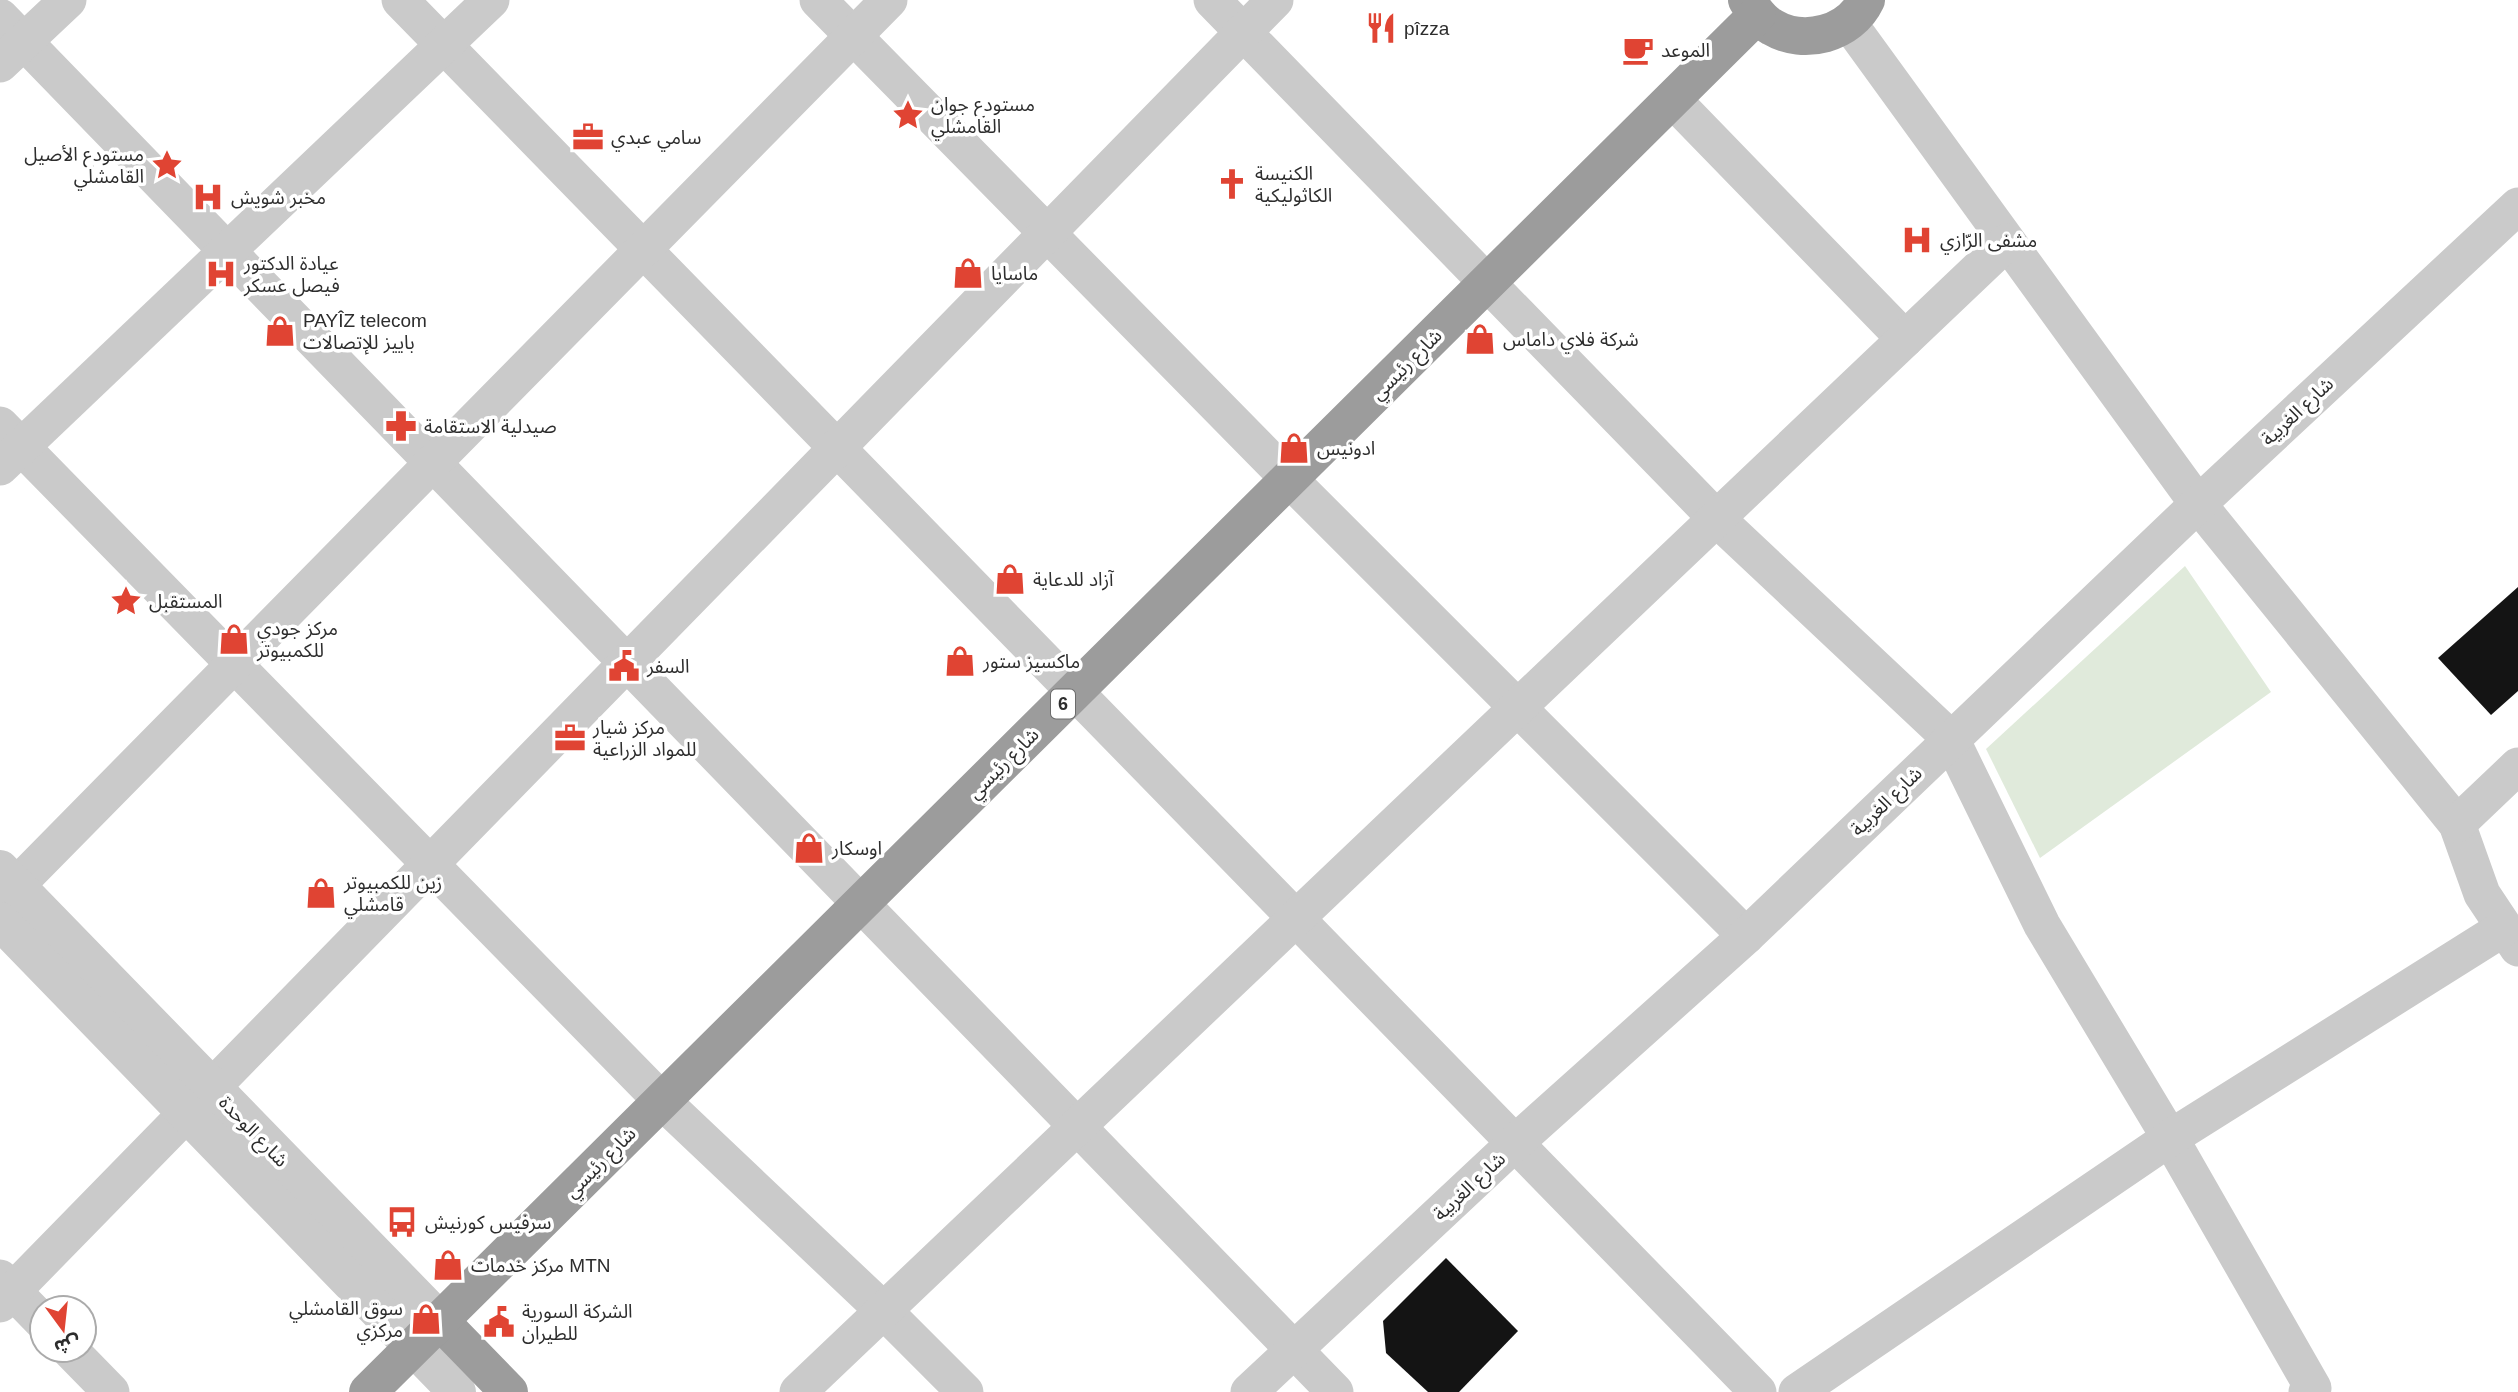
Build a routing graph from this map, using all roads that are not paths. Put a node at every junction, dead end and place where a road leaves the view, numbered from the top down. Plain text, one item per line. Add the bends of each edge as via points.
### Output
1 (68, 0) edge
2 (400, 0) edge
3 (491, 0) edge
4 (818, 0) edge
5 (889, 0) edge
6 (1212, 0) edge
7 (1275, 0) edge
8 (1752, 8) edge
9 (1857, 11) edge
10 (1243, 32) junction
11 (853, 36) junction
12 (8, 41) edge
13 (444, 45) junction
14 (1672, 99) junction
15 (2518, 206) edge
16 (1047, 233) junction
17 (2007, 242) junction
18 (644, 249) junction
19 (228, 250) junction
20 (1486, 284) junction
21 (1905, 339) junction
22 (7, 446) edge
23 (838, 447) junction
24 (433, 462) junction
25 (1289, 479) junction
26 (2198, 504) junction
27 (1717, 519) junction
28 (628, 662) junction
29 (234, 664) junction
30 (1076, 691) junction
31 (1517, 707) junction
32 (1951, 738) junction
33 (2518, 766) edge
34 (2457, 824) junction
35 (430, 864) junction
36 (5, 885) edge
37 (861, 903) junction
38 (1296, 918) junction
39 (0, 922) edge
40 (1746, 936) junction
41 (2511, 938) edge
42 (199, 1100) junction
43 (662, 1101) junction
44 (1077, 1126) junction
45 (2170, 1139) junction
46 (1515, 1143) junction
47 (4, 1291) edge
48 (28, 1310) edge
49 (884, 1311) junction
50 (427, 1334) junction
51 (1294, 1350) junction
52 (84, 1364) edge
53 (111, 1392) edge
54 (368, 1392) edge
55 (457, 1392) edge
56 (509, 1392) edge
57 (798, 1392) edge
58 (965, 1392) edge
59 (1249, 1392) edge
60 (1335, 1392) edge
61 (1758, 1392) edge
62 (1797, 1392) edge
63 (2307, 1392) edge

1 - 12 street
2 - 13 street
3 - 13 street
4 - 11 street
5 - 11 street
6 - 10 street
7 - 10 street
8 - 9 highway via 1773,27 1791,35 1812,36 1831,32
8 - 14 highway, شارع رئيسي / 6
9 - 17 street
10 - 16 street
10 - 20 street
11 - 16 street
11 - 18 street
12 - 19 street
13 - 18 street
13 - 19 street
14 - 20 highway, شارع رئيسي / 6
14 - 21 street
15 - 26 street, شارع الغربية
16 - 23 street
16 - 25 street
17 - 21 street
17 - 26 street
18 - 23 street
18 - 24 street
19 - 22 street
19 - 24 street
20 - 25 highway, شارع رئيسي / 6
20 - 27 street
21 - 27 street
22 - 29 street
23 - 28 street
23 - 30 street
24 - 28 street
24 - 29 street
25 - 30 highway, شارع رئيسي / 6
25 - 31 street
26 - 32 street, شارع الغربية
26 - 34 street
27 - 31 street
27 - 32 street
28 - 35 street
28 - 37 street
29 - 35 street
29 - 36 street
30 - 37 highway, شارع رئيسي / 6
30 - 38 street
31 - 38 street
31 - 40 street
32 - 40 street, شارع الغربية
32 - 45 street via 2042,925
33 - 34 street
34 - 41 street via 2482,894
35 - 42 street
35 - 43 street
36 - 42 street, شارع الوحدة
37 - 43 highway, شارع رئيسي / 6
37 - 44 street
38 - 44 street
38 - 46 street
39 - 42 street, شارع الوحدة
40 - 46 street, شارع الغربية
41 - 45 street
42 - 47 street
42 - 50 street, شارع الوحدة
43 - 49 street
43 - 50 highway, شارع رئيسي / 6
44 - 49 street
44 - 51 street
45 - 62 street
45 - 63 street via 2313,1388
46 - 51 street, شارع الغربية
46 - 61 street
47 - 48 street
49 - 57 street
49 - 58 street
50 - 54 highway, شارع رئيسي / 6
50 - 55 street, شارع الوحدة
50 - 56 highway, شارع الوحدة
51 - 59 street, شارع الغربية
51 - 60 street
52 - 53 street

